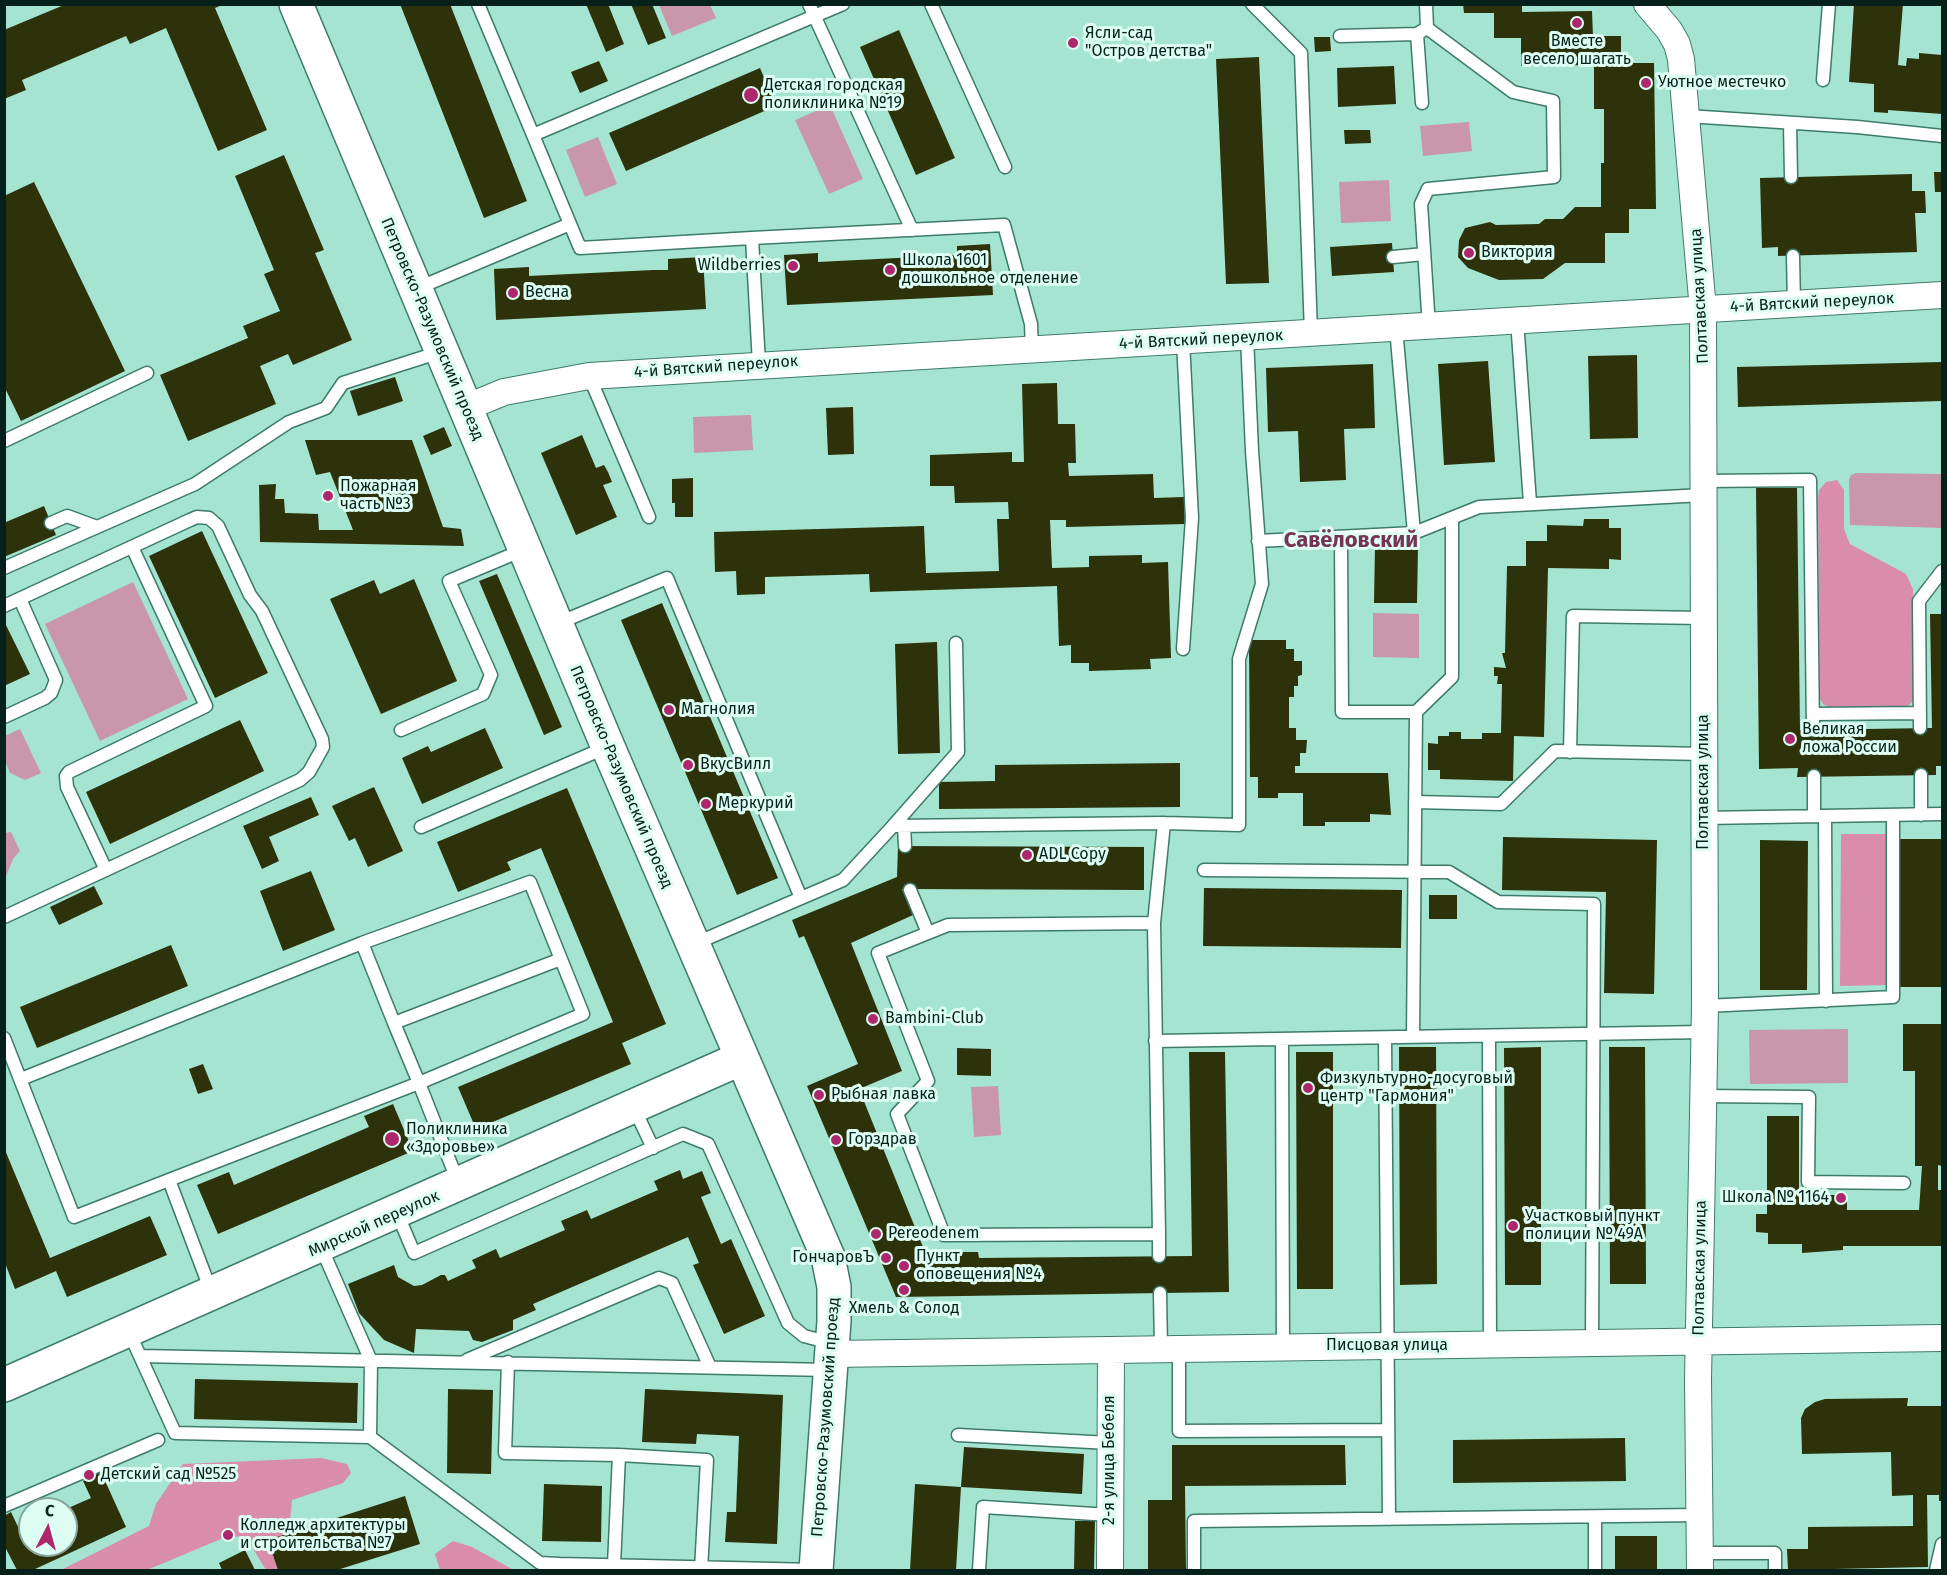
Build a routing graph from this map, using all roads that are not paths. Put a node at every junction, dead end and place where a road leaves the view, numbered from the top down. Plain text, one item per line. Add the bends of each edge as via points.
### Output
1 (296, 4) edge
2 (478, 4) edge
3 (809, 4) edge
4 (843, 4) edge
5 (931, 4) edge
6 (1252, 4) edge
7 (1426, 4) edge
8 (1647, 4) edge
9 (1829, 4) edge
10 (815, 17) junction
11 (1422, 31) junction
12 (1340, 36) dead end
13 (1823, 80) dead end
14 (1422, 103) dead end
15 (1687, 116) junction
16 (1790, 123) junction
17 (533, 135) junction
18 (1942, 136) edge
19 (1005, 167) dead end
20 (1791, 177) dead end
21 (570, 224) junction
22 (912, 230) junction
23 (752, 238) junction
24 (1424, 249) junction
25 (1793, 256) dead end
26 (1393, 257) dead end
27 (415, 289) junction
28 (1942, 295) edge
29 (1794, 304) junction
30 (1703, 310) junction
31 (1517, 320) junction
32 (1429, 327) junction
33 (1396, 328) junction
34 (1311, 333) junction
35 (1246, 337) junction
36 (1183, 340) junction
37 (1032, 349) junction
38 (441, 351) junction
39 (759, 364) junction
40 (147, 373) dead end
41 (589, 376) junction
42 (465, 408) junction
43 (4, 441) edge
44 (1703, 488) junction
45 (1530, 503) junction
46 (649, 517) dead end
47 (1452, 518) junction
48 (51, 523) dead end
49 (97, 527) junction
50 (1414, 533) junction
51 (1341, 537) junction
52 (1258, 541) junction
53 (132, 547) junction
54 (524, 549) junction
55 (4, 568) edge
56 (1942, 571) edge
57 (20, 599) junction
58 (4, 606) edge
59 (1703, 618) junction
60 (556, 624) junction
61 (956, 643) dead end
62 (1183, 649) dead end
63 (1416, 712) junction
64 (1920, 713) junction
65 (1813, 714) junction
66 (4, 717) edge
67 (1920, 728) dead end
68 (401, 730) dead end
69 (1813, 730) dead end
70 (608, 747) junction
71 (1570, 752) junction
72 (1704, 754) junction
73 (1921, 775) dead end
74 (1814, 777) dead end
75 (1415, 802) junction
76 (1921, 814) junction
77 (1942, 814) edge
78 (1893, 815) junction
79 (1820, 816) junction
80 (1704, 818) junction
81 (1164, 823) junction
82 (898, 826) junction
83 (421, 827) dead end
84 (905, 846) dead end
85 (106, 870) junction
86 (1204, 870) dead end
87 (1415, 872) junction
88 (910, 890) dead end
89 (801, 898) junction
90 (4, 917) edge
91 (1154, 923) junction
92 (928, 933) junction
93 (362, 943) junction
94 (693, 945) junction
95 (561, 959) junction
96 (1826, 1001) junction
97 (1705, 1006) junction
98 (394, 1023) junction
99 (1704, 1032) junction
100 (1591, 1034) junction
101 (1489, 1036) junction
102 (1413, 1037) junction
103 (4, 1038) edge
104 (1385, 1038) junction
105 (1282, 1039) junction
106 (1155, 1041) junction
107 (742, 1058) junction
108 (21, 1079) junction
109 (419, 1083) junction
110 (1703, 1096) junction
111 (633, 1107) junction
112 (653, 1148) junction
113 (169, 1180) junction
114 (1904, 1183) dead end
115 (459, 1186) junction
116 (397, 1213) junction
117 (1160, 1234) junction
118 (321, 1247) junction
119 (1159, 1256) dead end
120 (1160, 1293) dead end
121 (212, 1295) junction
122 (1942, 1338) edge
123 (134, 1343) junction
124 (1699, 1343) junction
125 (1592, 1344) junction
126 (1386, 1346) junction
127 (1490, 1346) junction
128 (1283, 1347) junction
129 (1170, 1349) junction
130 (1111, 1350) junction
131 (831, 1356) junction
132 (371, 1361) junction
133 (463, 1362) junction
134 (508, 1362) junction
135 (710, 1367) junction
136 (6, 1382) edge
137 (1387, 1430) junction
138 (958, 1435) dead end
139 (370, 1437) junction
140 (158, 1440) dead end
141 (1110, 1443) junction
142 (619, 1455) junction
143 (4, 1506) edge
144 (1110, 1515) junction
145 (1699, 1515) junction
146 (1594, 1516) junction
147 (1389, 1518) junction
148 (1942, 1544) edge
149 (1700, 1562) edge
150 (614, 1565) junction
151 (559, 1567) edge
152 (701, 1569) edge
153 (816, 1570) edge
154 (979, 1570) edge
155 (1110, 1570) edge
156 (1194, 1570) edge
157 (1595, 1570) edge
158 (1775, 1570) edge
159 (1936, 1570) edge

1 - 27 street, Петровско-Разумовский проезд
2 - 17 lane
3 - 10 lane
4 - 10 lane
5 - 19 lane
6 - 34 lane via 1301,52
7 - 11 lane
8 - 15 street, Полтавская улица via 1677,44
9 - 13 lane
10 - 17 lane
10 - 22 lane
11 - 12 lane
11 - 14 lane
11 - 24 lane via 1513,92 1553,101 1554,177 1428,189 1421,204
15 - 16 lane
15 - 30 street, Полтавская улица
16 - 18 lane
16 - 20 lane
17 - 21 lane
21 - 23 lane via 580,248
21 - 27 lane
22 - 23 lane
22 - 37 lane via 1004,225 1031,324
23 - 39 lane
24 - 26 lane
24 - 32 lane
25 - 29 lane
27 - 38 street, Петровско-Разумовский проезд
28 - 29 street, 4-й Вятский переулок
29 - 30 street, 4-й Вятский переулок
30 - 31 street, 4-й Вятский переулок
30 - 44 street, Полтавская улица
31 - 32 street, 4-й Вятский переулок
31 - 45 lane
32 - 33 street, 4-й Вятский переулок
33 - 34 street, 4-й Вятский переулок
33 - 50 lane
34 - 35 street, 4-й Вятский переулок
35 - 36 street, 4-й Вятский переулок
35 - 52 lane
36 - 37 street, 4-й Вятский переулок
36 - 62 lane via 1192,518
37 - 39 street, 4-й Вятский переулок
38 - 42 street, Петровско-Разумовский проезд
38 - 49 lane via 344,383 326,408 289,422 195,484
39 - 41 street, 4-й Вятский переулок
40 - 43 lane
41 - 42 street, 4-й Вятский переулок via 504,392
41 - 46 lane
42 - 54 street, Петровско-Разумовский проезд
44 - 45 lane
44 - 59 street, Полтавская улица
44 - 65 lane via 1810,480
45 - 47 lane via 1479,507
47 - 50 lane
47 - 63 lane via 1452,677
48 - 49 lane via 67,516
49 - 55 lane
50 - 51 lane
51 - 52 lane
51 - 63 lane via 1342,712
52 - 81 lane via 1262,585 1239,659 1239,825
53 - 57 lane
53 - 85 lane via 206,706 69,771 67,787
53 - 85 lane via 198,517 214,521 262,611 323,747 300,780
54 - 60 street, Петровско-Разумовский проезд
54 - 68 lane via 449,581 490,675 483,694
56 - 64 lane via 1919,601
57 - 58 lane
57 - 66 lane via 56,680 45,698
59 - 71 lane via 1573,616
59 - 72 street, Полтавская улица
60 - 70 street, Петровско-Разумовский проезд
60 - 89 lane via 667,578
61 - 82 lane via 958,752
63 - 75 lane
64 - 65 lane
64 - 67 lane
65 - 69 lane
70 - 83 lane
70 - 94 street, Петровско-Разумовский проезд
71 - 72 lane
71 - 75 lane via 1555,751 1501,804
72 - 80 street, Полтавская улица
73 - 76 lane
74 - 79 lane
75 - 87 lane
76 - 77 lane
76 - 78 lane
78 - 79 lane
78 - 96 lane via 1893,998
79 - 80 lane
79 - 96 lane
80 - 97 street, Полтавская улица
81 - 82 lane
81 - 91 lane
82 - 84 lane
82 - 89 lane via 843,880
85 - 90 lane
86 - 87 lane
87 - 100 lane via 1449,872 1498,902 1594,904
87 - 102 lane
88 - 92 lane
89 - 94 lane
91 - 92 lane via 948,925
91 - 106 lane
92 - 117 lane via 878,953 928,1081 897,1114 944,1235
93 - 95 lane via 530,882
93 - 98 lane
93 - 108 lane
94 - 107 street, Петровско-Разумовский проезд
95 - 98 lane
95 - 109 lane via 584,1014
96 - 97 lane
97 - 99 street, Полтавская улица
98 - 109 lane
99 - 100 lane
99 - 110 street, Полтавская улица
100 - 101 lane
100 - 125 lane
101 - 102 lane
101 - 127 lane
102 - 104 lane
103 - 108 lane
104 - 105 lane
104 - 126 lane
105 - 106 lane
105 - 128 lane
106 - 117 lane
107 - 111 street, Мирской переулок
107 - 131 street, Петровско-Разумовский проезд via 828,1257 834,1287
108 - 113 lane via 74,1217
109 - 113 lane
109 - 115 lane
110 - 114 lane via 1809,1096 1808,1182
110 - 124 street, Полтавская улица
111 - 112 lane
111 - 115 street, Мирской переулок
112 - 116 lane via 414,1253
112 - 131 lane via 683,1134 708,1144 788,1323
113 - 121 lane
115 - 116 street, Мирской переулок
116 - 118 street, Мирской переулок
117 - 119 lane
118 - 121 street, Мирской переулок
118 - 132 lane
120 - 129 lane
121 - 123 street, Мирской переулок
122 - 124 street, Писцовая улица
123 - 132 lane
123 - 136 street, Мирской переулок
123 - 139 lane via 175,1432
124 - 125 street, Писцовая улица
124 - 145 street, Полтавская улица
125 - 127 street, Писцовая улица
126 - 127 street, Писцовая улица
126 - 128 street, Писцовая улица
126 - 137 lane
128 - 129 street, Писцовая улица
129 - 130 street, Писцовая улица
129 - 137 lane via 1179,1431
130 - 131 street, Писцовая улица
130 - 141 street, 2-я улица Бебеля
131 - 135 lane
131 - 153 street, Петровско-Разумовский проезд
132 - 133 lane
132 - 139 lane
133 - 134 lane
133 - 135 lane via 659,1278 672,1283
134 - 135 lane
134 - 142 lane via 505,1453
137 - 147 lane
138 - 141 lane
139 - 151 lane via 540,1563
140 - 143 lane
141 - 144 street, 2-я улица Бебеля
142 - 150 lane
142 - 152 lane via 707,1460
144 - 154 lane via 983,1507
144 - 155 street, 2-я улица Бебеля
145 - 146 lane
145 - 149 street, Полтавская улица
146 - 147 lane
146 - 157 lane
147 - 156 lane via 1194,1521
148 - 159 lane
149 - 158 lane via 1775,1553
150 - 151 lane
150 - 152 lane
152 - 153 lane

